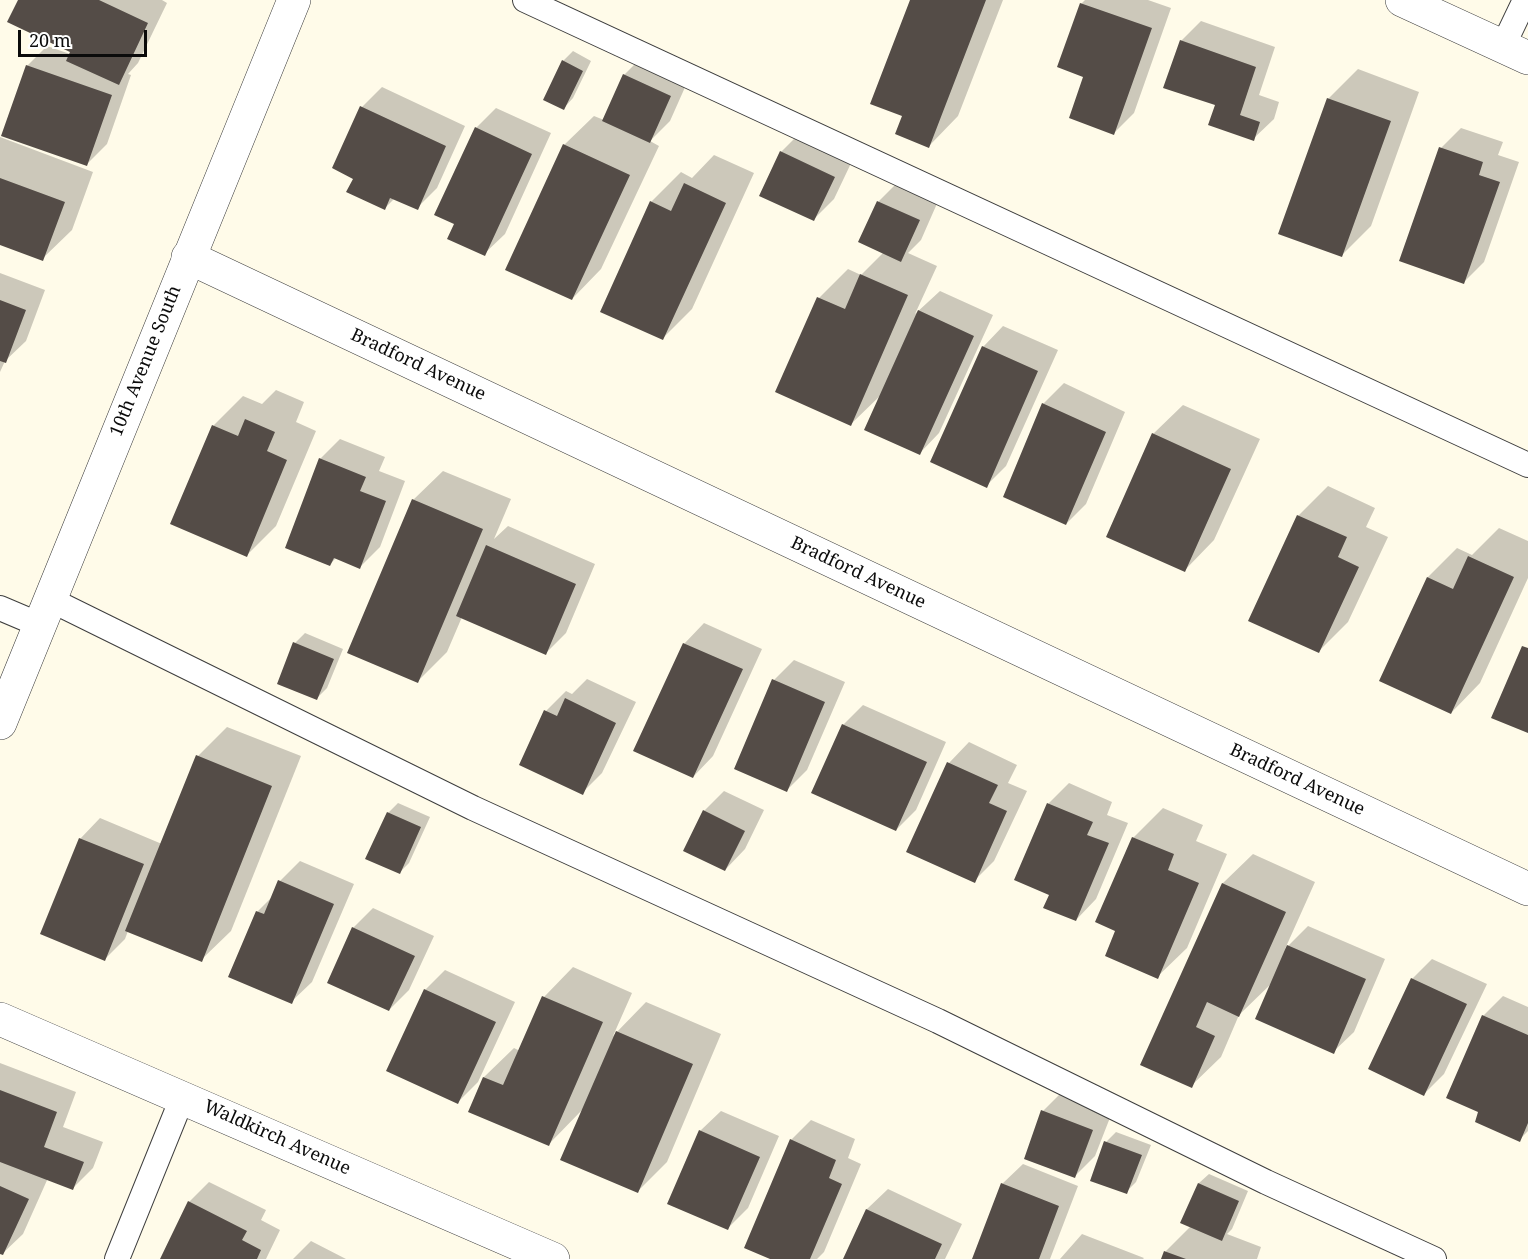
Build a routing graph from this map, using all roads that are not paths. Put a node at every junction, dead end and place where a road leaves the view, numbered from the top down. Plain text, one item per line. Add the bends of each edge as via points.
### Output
1 (294, 0) edge
2 (525, 0) edge
3 (1402, 0) edge
4 (1525, 0) edge
5 (1516, 52) edge
6 (188, 257) junction
7 (1528, 465) edge
8 (0, 608) edge
9 (45, 613) junction
10 (0, 723) edge
11 (1528, 889) edge
12 (0, 1019) edge
13 (183, 1096) junction
14 (117, 1259) edge
15 (553, 1259) edge
16 (1434, 1259) edge

1 - 6 street, 10th Avenue South
2 - 7 lane
3 - 5 street
4 - 5 lane
6 - 9 street, 10th Avenue South
6 - 11 street, Bradford Avenue
8 - 9 lane
9 - 10 street, 10th Avenue South
9 - 16 lane via 938,1021 1266,1182
12 - 13 street, Waldkirch Avenue
13 - 14 lane
13 - 15 street, Waldkirch Avenue

